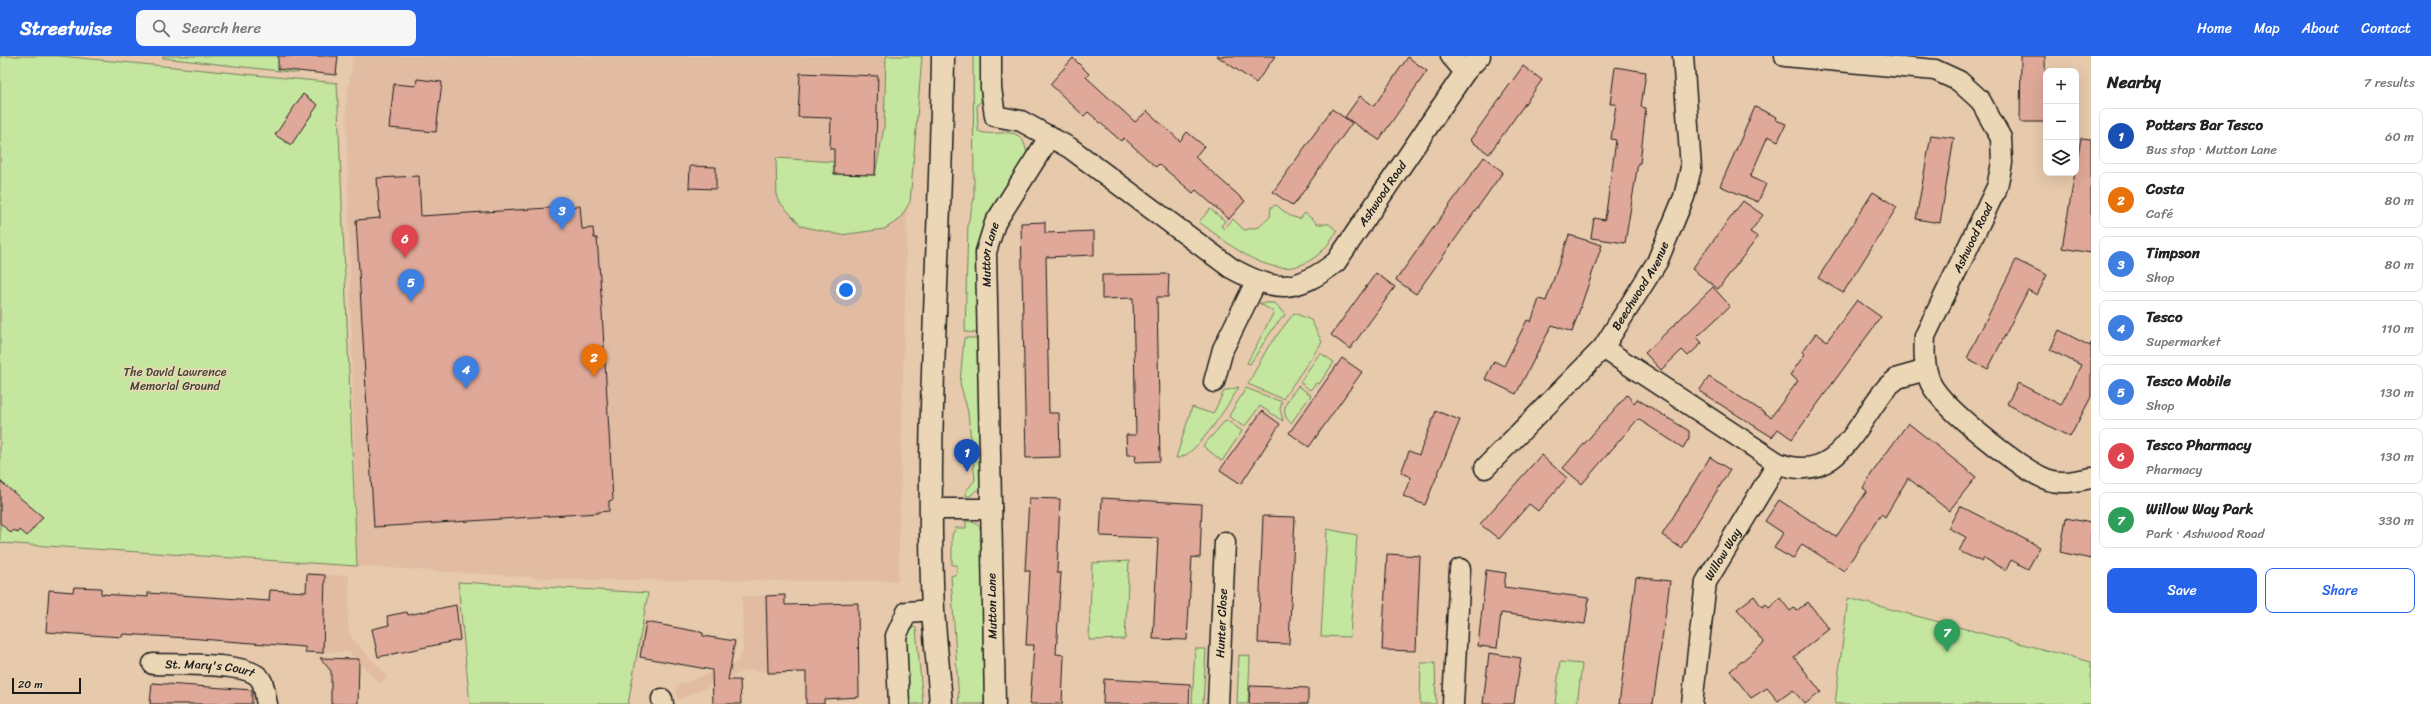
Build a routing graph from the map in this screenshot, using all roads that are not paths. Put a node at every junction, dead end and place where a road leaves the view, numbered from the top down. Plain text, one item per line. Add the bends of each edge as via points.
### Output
1 (943, 56) edge
2 (991, 56) edge
3 (1451, 56) edge
4 (1480, 56) edge
5 (1683, 56) edge
6 (1785, 56) edge
7 (1890, 60) edge
8 (1465, 72) junction
9 (1050, 136) junction
10 (1256, 282) junction
11 (1603, 348) junction
12 (1926, 370) junction
13 (1214, 382) dead end
14 (1778, 464) junction
15 (1485, 468) dead end
16 (2091, 478) edge
17 (932, 509) junction
18 (991, 509) junction
19 (1225, 542) dead end
20 (1460, 569) dead end
21 (933, 610) junction
22 (153, 664) dead end
23 (267, 704) edge
24 (899, 704) edge
25 (941, 704) edge
26 (995, 704) edge
27 (1218, 704) edge
28 (1453, 704) edge
29 (1692, 704) edge

1 - 17 main road via 934,332
2 - 9 street via 991,88 995,116 1021,121
3 - 8 street
4 - 8 street, Ashwood Road
5 - 11 street, Beechwood Avenue via 1691,168 1684,196 1657,262
6 - 7 street, Ashwood Road
7 - 12 street, Ashwood Road via 1935,70 1959,81 1980,100 2001,138 2002,163 1997,187 1925,336
8 - 10 street, Ashwood Road via 1336,262 1309,280 1291,286 1274,287
9 - 10 street, Ashwood Road via 1070,148 1230,268
9 - 18 street, Mutton Lane via 995,223 986,252
10 - 13 street via 1223,349
11 - 14 street
11 - 15 street, Beechwood Avenue
12 - 14 street via 1898,378 1888,386 1844,447 1823,466 1790,468
12 - 16 street, Ashwood Road via 1936,393 1952,411 2029,470 2047,480 2062,482
14 - 29 street, Willow Way via 1706,582
17 - 18 street
17 - 21 main road
18 - 26 street, Mutton Lane
19 - 27 street, Hunter Close
20 - 28 street
21 - 24 street via 907,612 900,623 896,636
21 - 25 main road
22 - 23 street, St. Mary's Court via 251,670 261,679

